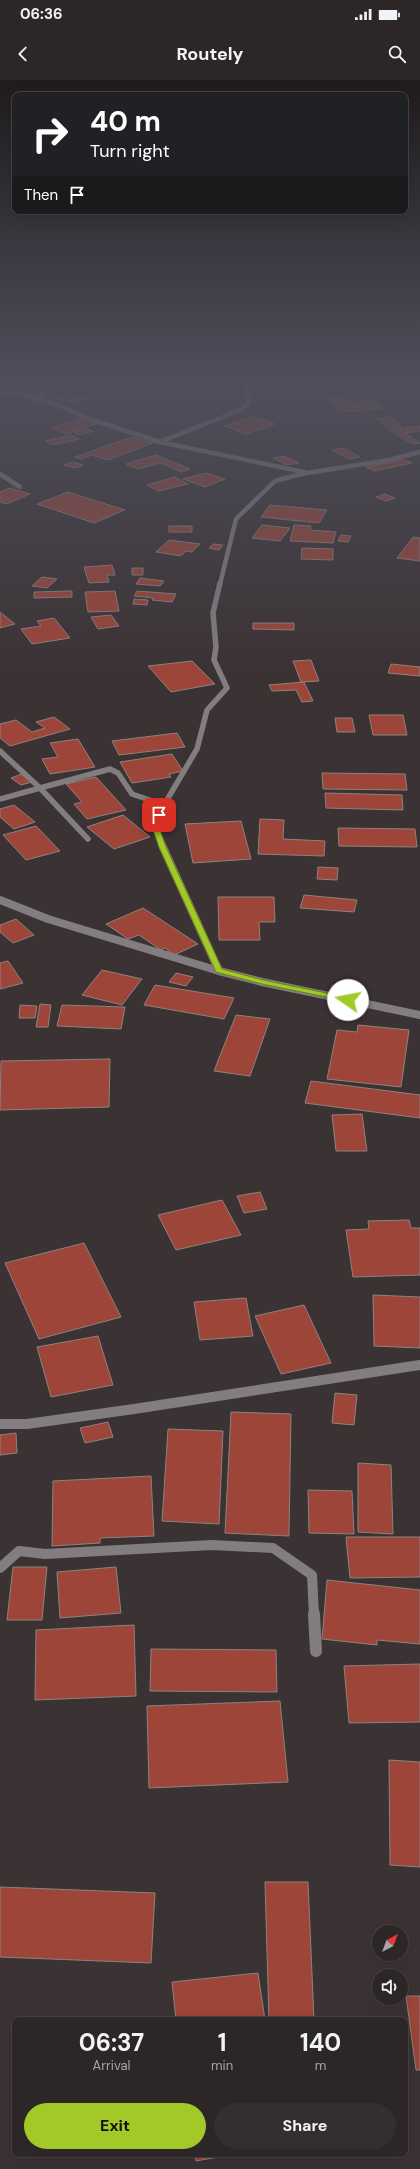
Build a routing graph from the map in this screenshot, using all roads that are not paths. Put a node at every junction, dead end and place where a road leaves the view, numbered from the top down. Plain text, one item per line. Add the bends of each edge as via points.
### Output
1 (4, 476) edge
2 (295, 476) edge
3 (20, 487) dead end
4 (0, 751) edge
5 (40, 788) junction
6 (0, 799) edge
7 (164, 805) junction
8 (88, 839) dead end
9 (0, 900) edge
10 (219, 970) junction
11 (420, 1015) edge
12 (420, 1365) edge
13 (0, 1424) edge
14 (0, 1568) edge
15 (316, 1651) dead end

1 - 3 street
2 - 7 street via 275,481 236,519 213,613 216,647 214,660 227,688 206,710 197,749
4 - 5 street
5 - 6 street
5 - 7 street via 110,769 118,773 132,794
5 - 8 street
7 - 10 street via 155,824
9 - 10 street via 48,919
10 - 11 street via 262,982
12 - 13 street via 27,1424
14 - 15 street via 19,1551 45,1554 212,1545 273,1548 312,1575

